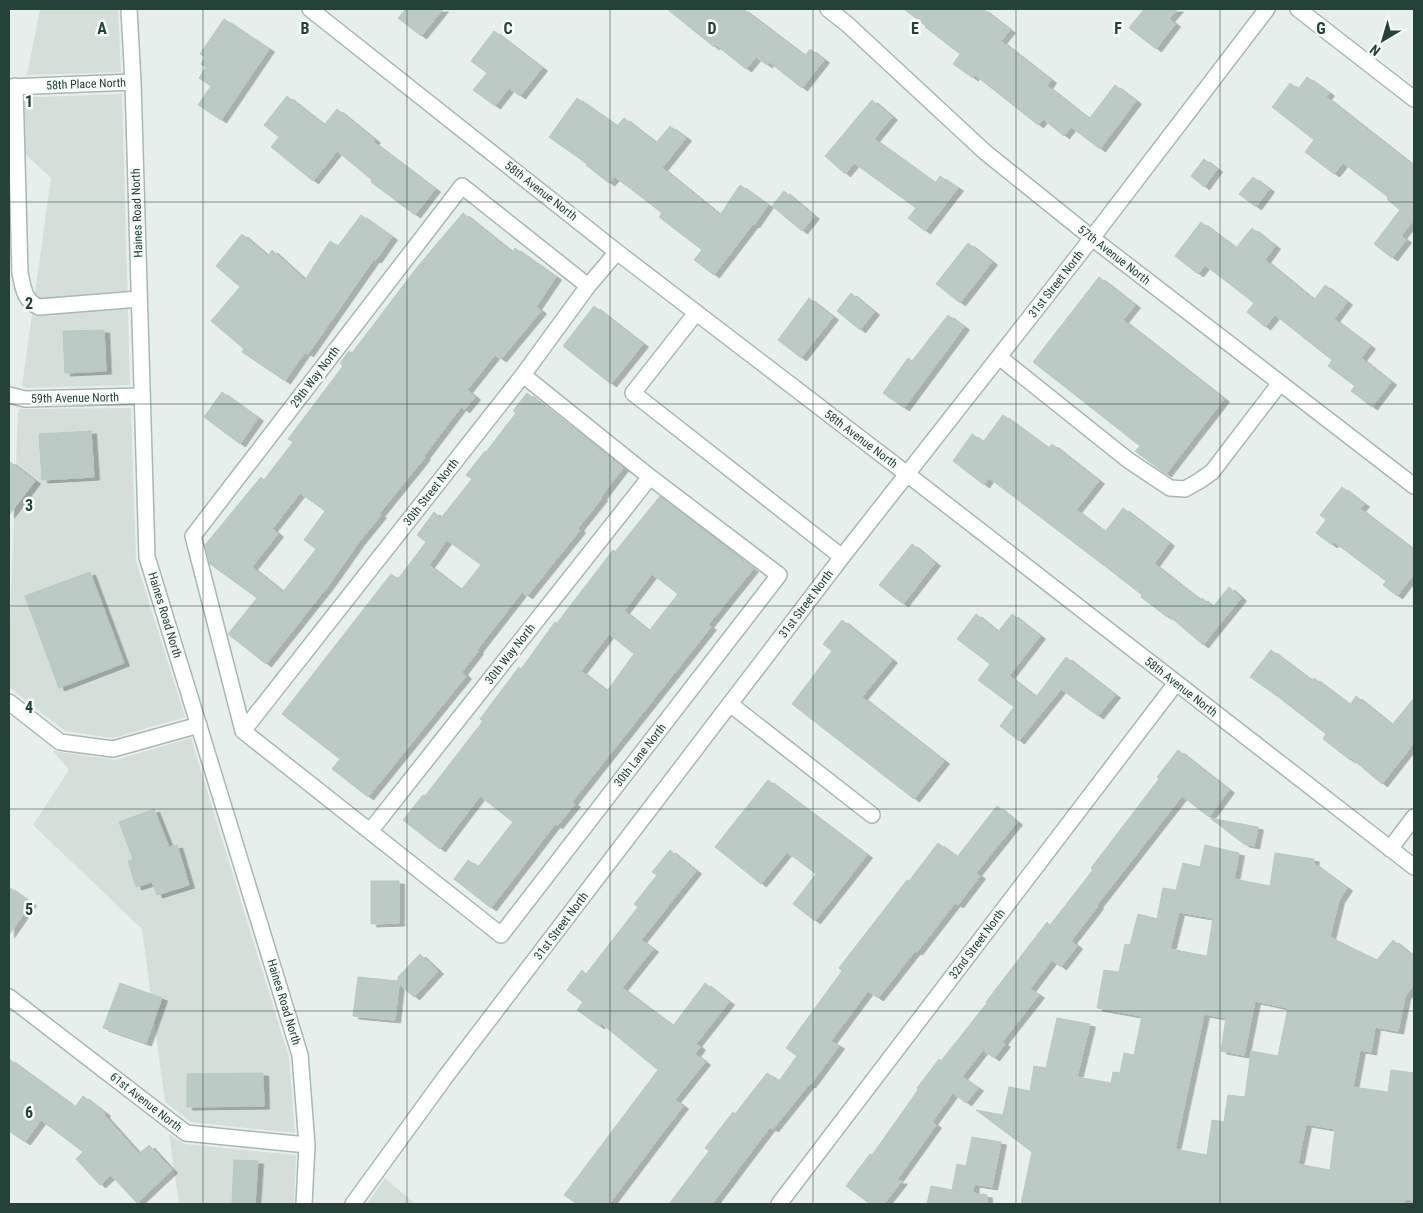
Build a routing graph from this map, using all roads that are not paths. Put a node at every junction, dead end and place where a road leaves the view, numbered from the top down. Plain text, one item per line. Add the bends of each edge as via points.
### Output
1 (129, 9) edge
2 (310, 9) edge
3 (828, 9) edge
4 (1267, 9) edge
5 (1298, 9) edge
6 (133, 82) junction
7 (12, 87) edge
8 (1414, 99) edge
9 (1092, 238) junction
10 (617, 252) junction
11 (588, 286) junction
12 (139, 299) junction
13 (696, 313) junction
14 (999, 357) junction
15 (523, 375) junction
16 (1280, 383) junction
17 (9, 395) edge
18 (142, 396) junction
19 (907, 474) junction
20 (650, 477) junction
21 (1414, 486) edge
22 (842, 557) junction
23 (1176, 683) junction
24 (9, 702) edge
25 (730, 704) junction
26 (199, 725) junction
27 (243, 731) junction
28 (872, 815) dead end
29 (1414, 817) edge
30 (371, 830) junction
31 (1390, 849) junction
32 (1414, 867) edge
33 (9, 996) edge
34 (307, 1145) junction
35 (304, 1204) edge
36 (353, 1204) edge
37 (779, 1204) edge

1 - 6 street, Haines Road North
2 - 10 street, 58th Avenue North
3 - 9 street, 57th Avenue North via 985,152
4 - 9 street, 31st Street North
5 - 8 street
6 - 7 street, 58th Place North
6 - 12 street, Haines Road North
7 - 12 street via 20,273 25,294 32,304 39,307
9 - 14 street, 31st Street North
9 - 16 street, 57th Avenue North
10 - 11 street, 30th Street North
10 - 13 street, 58th Avenue North
11 - 15 street, 30th Street North
11 - 27 street, 29th Way North via 462,186 193,536
12 - 18 street, Haines Road North
13 - 19 street, 58th Avenue North
13 - 22 street via 633,393
14 - 16 street via 1128,460 1170,488 1185,489 1212,472
14 - 19 street, 31st Street North
15 - 20 street
15 - 27 street, 30th Street North
16 - 21 street, 57th Avenue North
17 - 18 street, 59th Avenue North via 25,399
18 - 26 street, Haines Road North via 147,557
19 - 22 street, 31st Street North
19 - 23 street, 58th Avenue North
20 - 30 street, 30th Way North
20 - 30 street, 30th Lane North via 779,575 501,936
22 - 25 street, 31st Street North
23 - 31 street, 58th Avenue North
23 - 37 street, 32nd Street North
24 - 26 street via 60,742 113,749
25 - 28 street
25 - 36 street, 31st Street North via 446,1076
26 - 34 street, Haines Road North via 300,1055
27 - 30 street
29 - 31 street
31 - 32 street, 58th Avenue North
33 - 34 street, 61st Avenue North via 186,1133
34 - 35 street, Haines Road North

